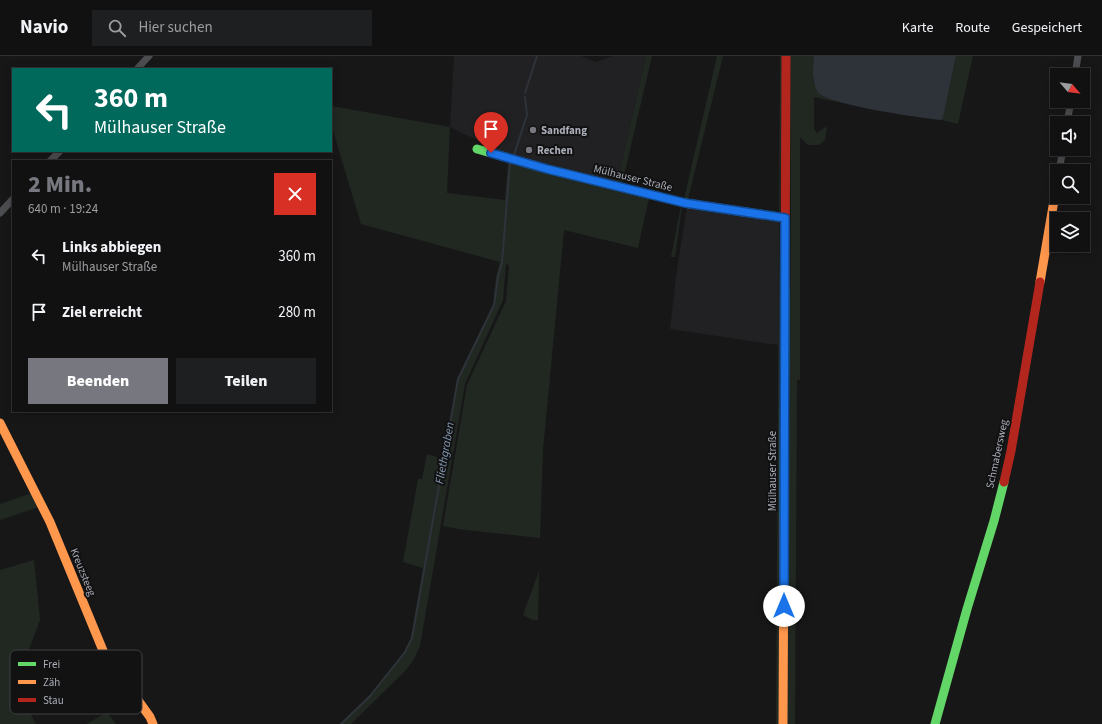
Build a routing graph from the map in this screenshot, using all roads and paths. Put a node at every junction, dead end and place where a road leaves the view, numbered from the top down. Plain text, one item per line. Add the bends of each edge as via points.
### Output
1 (149, 56) edge
2 (786, 56) edge
3 (1078, 56) edge
4 (138, 68) edge
5 (1076, 68) edge
6 (477, 149) dead end
7 (59, 152) edge
8 (51, 160) edge
9 (12, 200) edge
10 (1053, 204) edge
11 (0, 213) edge
12 (785, 218) junction
13 (0, 423) edge
14 (103, 650) edge
15 (142, 706) edge
16 (153, 724) edge
17 (783, 724) edge
18 (935, 724) edge

1 - 4 street
2 - 12 street, Mülhauser Straße
3 - 5 street
6 - 12 street, Mülhauser Straße via 685,203
7 - 8 street
9 - 11 street
10 - 18 street, Schmabersweg via 1011,450 994,521
12 - 17 street, Mülhauser Straße
13 - 14 street, Kreuzsteeg via 50,522
15 - 16 street, Kreuzsteeg

